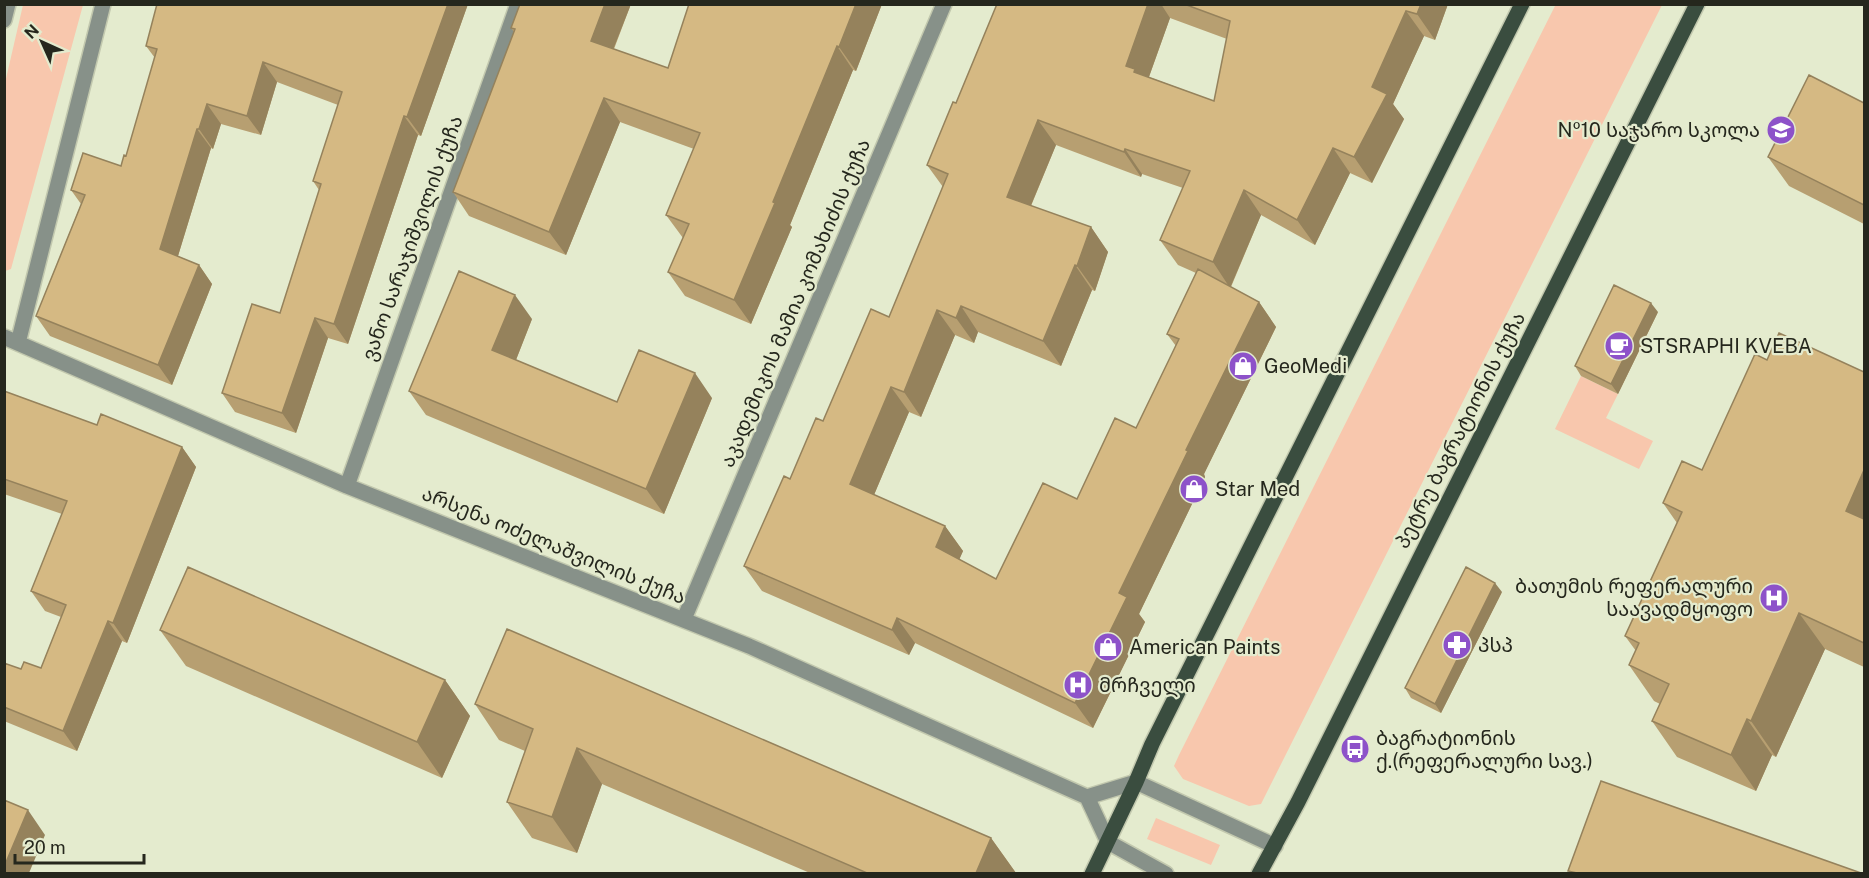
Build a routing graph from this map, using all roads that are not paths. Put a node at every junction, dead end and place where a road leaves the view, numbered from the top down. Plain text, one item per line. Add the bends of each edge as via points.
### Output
1 (8, 4) edge
2 (103, 4) edge
3 (518, 4) edge
4 (944, 4) edge
5 (1522, 4) edge
6 (1697, 4) edge
7 (4, 20) edge
8 (11, 340) edge
9 (347, 486) junction
10 (684, 619) junction
11 (1136, 782) junction
12 (1087, 797) junction
13 (1108, 842) junction
14 (1275, 846) junction
15 (1092, 873) edge
16 (1167, 873) edge
17 (1259, 873) edge

1 - 7 street
2 - 8 street
3 - 9 street, ვანო სარაჯიშვილის ქუჩა
4 - 10 street, აკადემიკოს მამია კომახიძის ქუჩა
5 - 11 main road
6 - 14 main road, პეტრე ბაგრატიონის ქუჩა
8 - 9 street, არსენა ოძელაშვილის ქუჩა
9 - 10 street, არსენა ოძელაშვილის ქუჩა
10 - 12 street, არსენა ოძელაშვილის ქუჩა
11 - 12 street
11 - 13 main road
11 - 14 street
12 - 13 street
13 - 15 main road
13 - 16 street
14 - 17 main road, პეტრე ბაგრატიონის ქუჩა

